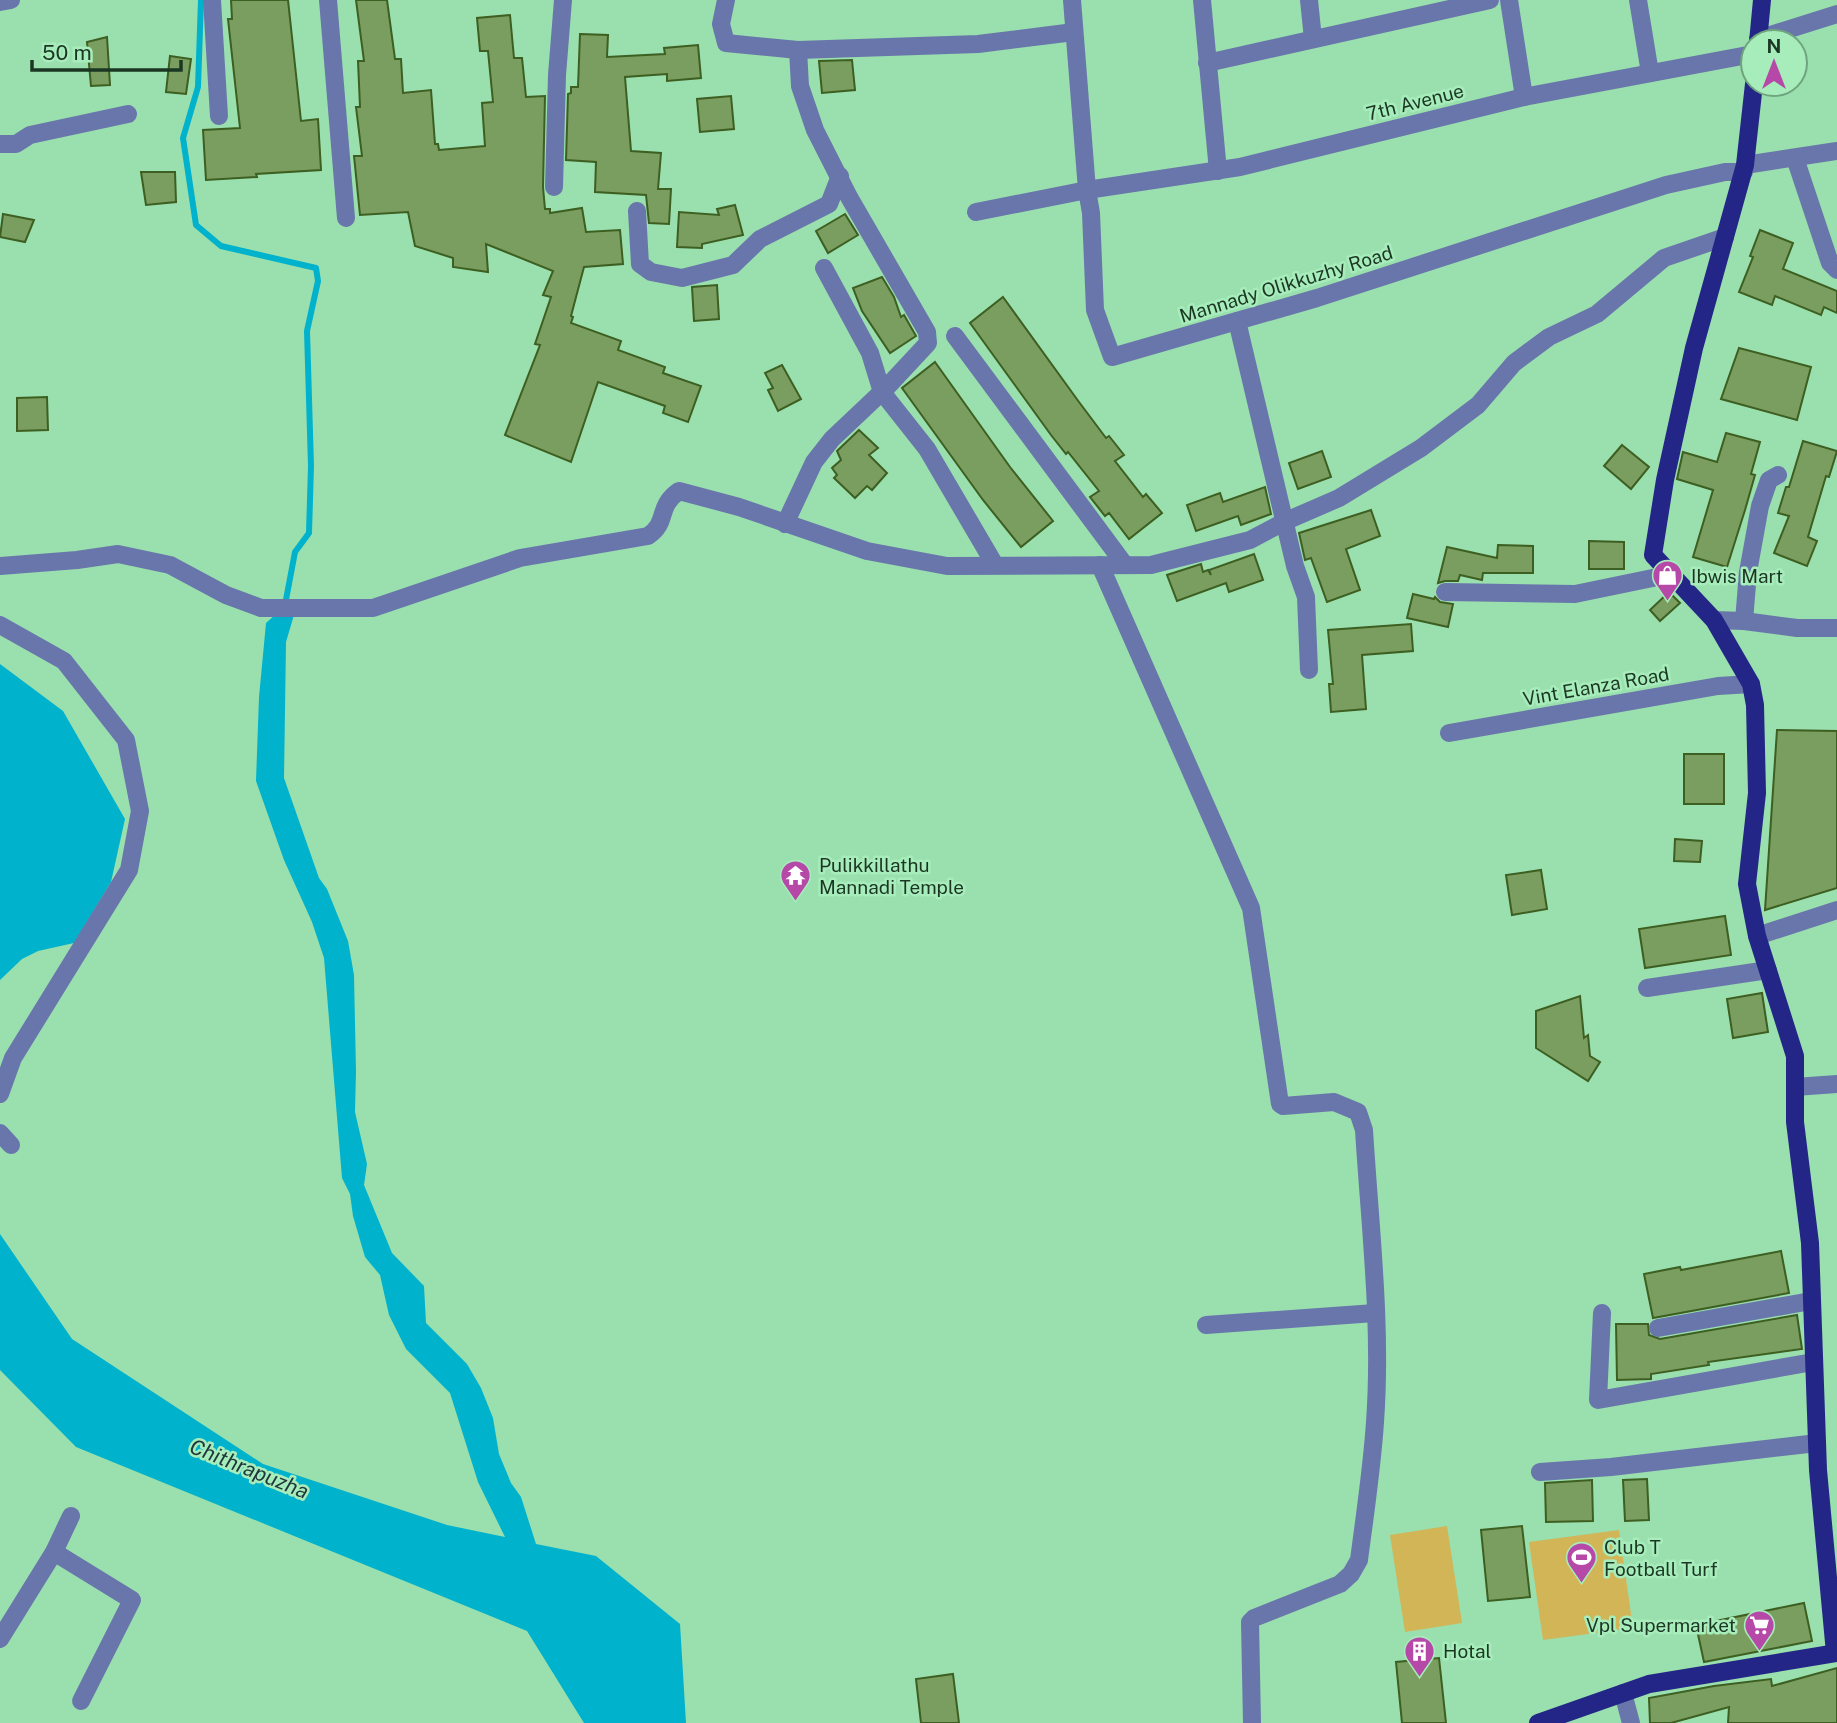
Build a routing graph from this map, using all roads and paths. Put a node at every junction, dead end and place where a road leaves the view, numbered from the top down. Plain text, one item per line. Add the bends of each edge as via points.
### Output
1 (10, 0) edge
2 (212, 0) edge
3 (328, 0) edge
4 (563, 0) edge
5 (726, 0) edge
6 (1072, 0) edge
7 (1202, 0) edge
8 (1309, 0) edge
9 (1490, 0) edge
10 (1509, 0) edge
11 (1638, 0) edge
12 (1762, 0) edge
13 (0, 2) edge
14 (1837, 14) edge
15 (1758, 28) edge
16 (1800, 28) edge
17 (1074, 32) junction
18 (1313, 39) junction
19 (1739, 49) edge
20 (798, 50) junction
21 (1207, 62) junction
22 (1650, 73) junction
23 (1524, 97) junction
24 (1752, 98) edge
25 (128, 114) dead end
26 (219, 116) dead end
27 (0, 144) edge
28 (1837, 151) edge
29 (1795, 158) junction
30 (1745, 168) junction
31 (1218, 171) junction
32 (840, 176) junction
33 (554, 187) dead end
34 (1087, 190) junction
35 (637, 211) dead end
36 (976, 212) dead end
37 (346, 218) dead end
38 (1726, 237) junction
39 (824, 268) dead end
40 (1837, 270) edge
41 (1237, 321) junction
42 (955, 336) dead end
43 (882, 392) junction
44 (1778, 475) dead end
45 (1286, 521) junction
46 (785, 524) junction
47 (995, 565) junction
48 (1100, 565) junction
49 (1125, 565) junction
50 (0, 566) edge
51 (1672, 574) junction
52 (1445, 592) dead end
53 (1714, 620) junction
54 (1744, 621) junction
55 (0, 625) edge
56 (1837, 628) edge
57 (1309, 670) dead end
58 (1751, 684) junction
59 (1449, 733) dead end
60 (1837, 910) edge
61 (1757, 936) junction
62 (1768, 970) junction
63 (1647, 988) dead end
64 (1837, 1084) edge
65 (1795, 1087) junction
66 (0, 1094) edge
67 (1811, 1301) junction
68 (1375, 1312) junction
69 (1602, 1313) dead end
70 (1206, 1325) dead end
71 (1658, 1328) dead end
72 (1813, 1362) junction
73 (1817, 1443) junction
74 (1540, 1472) dead end
75 (71, 1516) dead end
76 (54, 1552) junction
77 (1, 1633) edge
78 (1836, 1656) edge
79 (1623, 1693) junction
80 (81, 1701) dead end
81 (1252, 1723) edge
82 (1538, 1723) edge
83 (1631, 1723) edge

1 - 13 street
2 - 26 street
3 - 37 street
4 - 33 street
5 - 20 street via 721,24 726,43
6 - 17 street
7 - 21 street
8 - 18 street
9 - 18 street
10 - 23 street
11 - 22 street
12 - 15 main road
14 - 16 street, 7th Avenue
17 - 20 street via 978,44
17 - 34 street
18 - 21 street
19 - 22 street, 7th Avenue
20 - 32 street via 800,86 815,130
21 - 31 street
22 - 23 street, 7th Avenue
23 - 31 street, 7th Avenue
24 - 30 main road
25 - 27 street via 30,135 16,144
28 - 29 street, Mannady Olikkuzhy Road
29 - 30 street, Mannady Olikkuzhy Road
29 - 40 street via 1830,264
30 - 38 main road
30 - 41 street, Mannady Olikkuzhy Road via 1641,192
31 - 34 street, 7th Avenue
32 - 35 street via 829,204 760,239 733,265 682,278 651,272 640,264
32 - 43 street via 927,332 928,343
34 - 36 street
34 - 41 street, Mannady Olikkuzhy Road via 1095,310 1112,357
38 - 45 street via 1664,258 1597,314 1549,337 1514,363 1478,405 1421,448 1339,498
38 - 51 main road via 1695,348 1655,542 1653,555
39 - 43 street via 870,353
41 - 45 street
42 - 49 street
43 - 46 street via 832,439 814,463
43 - 47 street via 927,449
44 - 54 street via 1769,480 1760,506
45 - 49 street via 1250,540 1151,565
45 - 57 street via 1306,597
46 - 47 street via 907,559 947,566
46 - 50 street via 679,491 667,500 658,529 648,536 520,558 373,608 261,608 170,565 118,554
47 - 48 street
48 - 49 street
48 - 68 street via 1251,908 1280,1104 1334,1102 1358,1112 1364,1130
51 - 52 street via 1575,594
51 - 53 main road
53 - 54 street
53 - 58 main road
54 - 56 street
55 - 66 street via 64,662 126,740 140,811 129,870 13,1059
58 - 59 street, Vint Elanza Road
58 - 61 main road via 1758,793 1747,884
60 - 61 street
61 - 62 main road
62 - 63 street
62 - 65 main road via 1795,1056
64 - 65 street
65 - 67 main road
67 - 71 street
67 - 72 main road
68 - 70 street
68 - 81 street via 1375,1421 1359,1560 1340,1584 1250,1622
69 - 72 street via 1598,1400
72 - 73 main road
73 - 74 street
73 - 78 main road
75 - 76 street
76 - 77 street
76 - 80 street via 132,1600
78 - 79 main road via 1649,1684
79 - 82 main road
79 - 83 street

